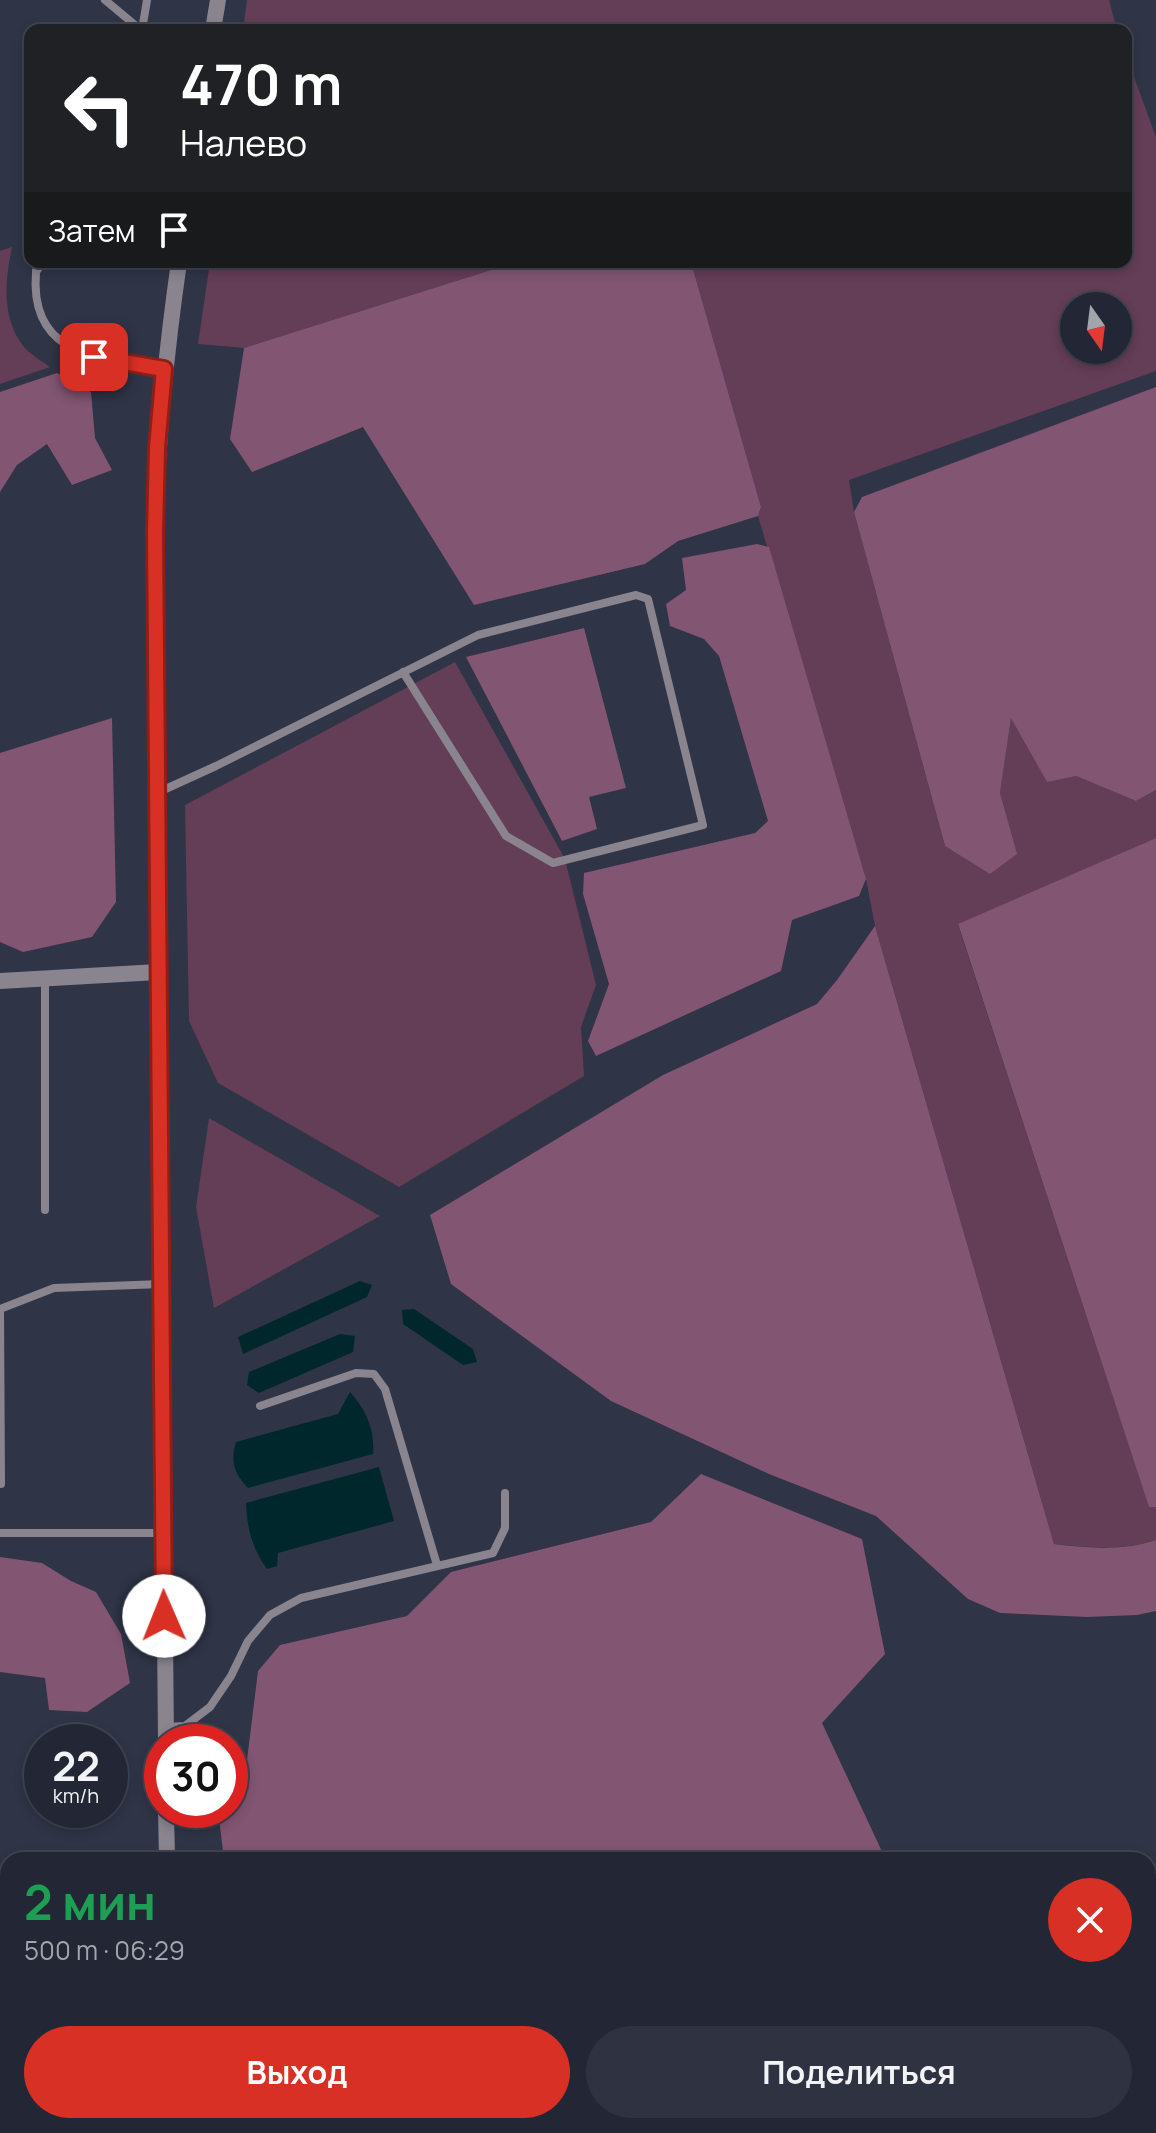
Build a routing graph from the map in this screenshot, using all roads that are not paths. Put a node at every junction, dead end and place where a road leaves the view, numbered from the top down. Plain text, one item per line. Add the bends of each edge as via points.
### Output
1 (105, 0) edge
2 (147, 0) edge
3 (218, 0) edge
4 (135, 24) edge
5 (143, 24) edge
6 (214, 24) edge
7 (38, 268) edge
8 (178, 268) edge
9 (164, 369) junction
10 (403, 672) junction
11 (159, 792) junction
12 (158, 972) junction
13 (45, 979) junction
14 (0, 981) edge
15 (45, 1210) dead end
16 (162, 1284) junction
17 (260, 1406) dead end
18 (1, 1484) edge
19 (505, 1493) dead end
20 (0, 1533) edge
21 (163, 1533) junction
22 (437, 1565) junction
23 (166, 1724) edge
24 (188, 1724) edge
25 (166, 1828) edge
26 (167, 1852) edge

1 - 4 lane
2 - 5 lane
3 - 6 street
7 - 9 lane via 34,294 39,311 60,341 94,357
8 - 9 street
9 - 11 street via 155,533
10 - 10 lane via 478,635 636,595 648,599 703,825 553,863 506,836
10 - 11 lane
11 - 12 street
12 - 13 street
12 - 16 street
13 - 14 street
13 - 15 lane
16 - 18 lane via 54,1288 0,1309
16 - 21 street
17 - 22 lane via 356,1373 374,1374 385,1389
19 - 22 lane via 505,1528 493,1553
20 - 21 lane
21 - 23 street
22 - 24 lane via 301,1598 270,1615 248,1641 210,1707
25 - 26 street

